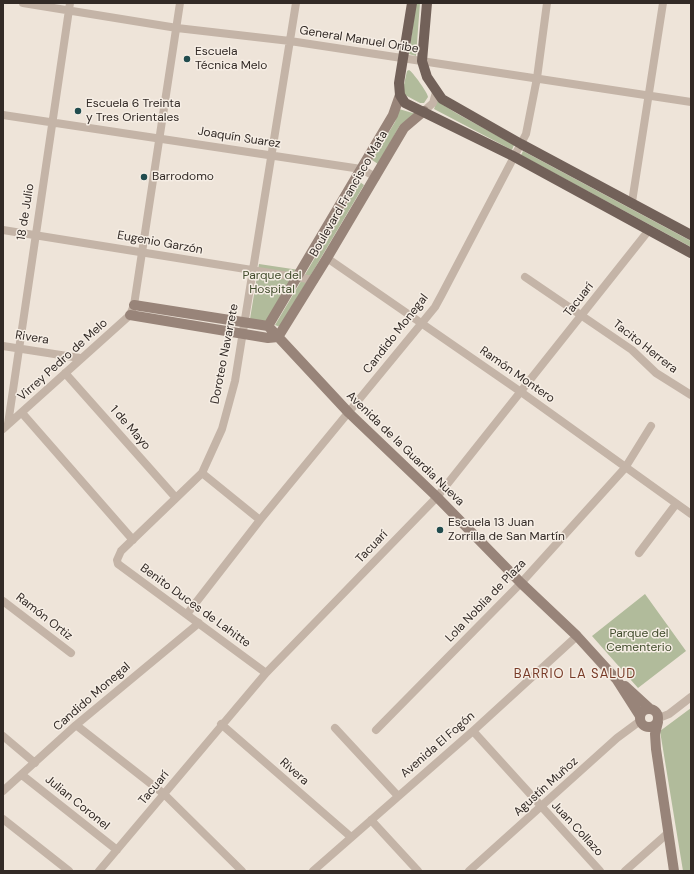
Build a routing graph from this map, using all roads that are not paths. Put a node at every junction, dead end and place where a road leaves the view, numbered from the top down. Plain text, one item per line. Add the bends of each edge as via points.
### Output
1 (23, 3) edge
2 (180, 3) edge
3 (296, 3) edge
4 (412, 3) edge
5 (427, 3) edge
6 (547, 3) edge
7 (663, 3) edge
8 (70, 7) edge
9 (177, 28) junction
10 (290, 42) junction
11 (403, 59) junction
12 (422, 61) junction
13 (537, 78) junction
14 (436, 92) junction
15 (400, 95) junction
16 (648, 96) junction
17 (691, 102) edge
18 (424, 111) junction
19 (3, 115) edge
20 (52, 123) junction
21 (160, 138) junction
22 (521, 144) junction
23 (271, 155) junction
24 (513, 156) junction
25 (361, 169) junction
26 (376, 177) junction
27 (632, 202) junction
28 (3, 230) edge
29 (648, 230) junction
30 (35, 235) junction
31 (691, 235) edge
32 (142, 252) junction
33 (691, 252) edge
34 (327, 258) junction
35 (252, 271) junction
36 (525, 277) dead end
37 (298, 278) junction
38 (314, 280) junction
39 (134, 305) junction
40 (130, 315) junction
41 (582, 315) junction
42 (245, 322) junction
43 (422, 323) junction
44 (268, 326) junction
45 (243, 334) junction
46 (278, 337) junction
47 (3, 346) edge
48 (19, 349) junction
49 (80, 358) junction
50 (65, 373) junction
51 (522, 392) junction
52 (691, 395) edge
53 (22, 412) junction
54 (349, 413) junction
55 (651, 426) dead end
56 (6, 427) edge
57 (625, 468) junction
58 (202, 473) junction
59 (437, 497) junction
60 (176, 498) junction
61 (676, 504) junction
62 (691, 514) edge
63 (260, 520) junction
64 (133, 540) junction
65 (639, 553) dead end
66 (119, 554) joint
67 (521, 583) junction
68 (3, 601) edge
69 (187, 614) junction
70 (198, 622) junction
71 (577, 636) junction
72 (71, 653) dead end
73 (266, 673) junction
74 (617, 680) junction
75 (691, 697) edge
76 (650, 708) junction
77 (658, 720) junction
78 (642, 721) junction
79 (222, 724) junction
80 (76, 725) junction
81 (335, 728) dead end
82 (376, 730) dead end
83 (473, 731) junction
84 (3, 736) edge
85 (656, 749) junction
86 (35, 764) junction
87 (22, 775) junction
88 (3, 791) edge
89 (164, 794) junction
90 (398, 796) junction
91 (541, 808) junction
92 (3, 819) edge
93 (371, 820) junction
94 (668, 833) junction
95 (351, 837) junction
96 (117, 850) junction
97 (69, 871) edge
98 (100, 871) edge
99 (242, 871) edge
100 (313, 871) edge
101 (418, 871) edge
102 (469, 871) edge
103 (600, 871) edge
104 (624, 871) edge
105 (674, 871) edge

1 - 8 street, General Manuel Oribe
2 - 9 street, Virrey Pedro de Melo
3 - 10 street, Doroteo Navarrete
4 - 11 main road, Boulevard Francisco Mata
5 - 12 main road
6 - 13 street, Candido Monegal
7 - 16 street
8 - 9 street, General Manuel Oribe
8 - 20 street, 18 de Julio
9 - 10 street, General Manuel Oribe
9 - 21 street, Virrey Pedro de Melo
10 - 11 street, General Manuel Oribe
10 - 23 street, Doroteo Navarrete
11 - 12 street, General Manuel Oribe
11 - 15 main road, Boulevard Francisco Mata
12 - 13 street, General Manuel Oribe
12 - 14 main road via 427,77
13 - 16 street, General Manuel Oribe
13 - 22 street, Candido Monegal via 528,126
14 - 18 street, Boulevard Francisco Mata via 433,103
14 - 22 main road via 450,104
15 - 18 main road via 405,103
15 - 25 street, Boulevard Francisco Mata via 393,115
16 - 17 street, General Manuel Oribe
16 - 27 street
18 - 24 main road
18 - 26 street, Boulevard Francisco Mata via 404,128
19 - 20 street, Joaquín Suarez
20 - 21 street, Joaquín Suarez
20 - 30 street, 18 de Julio
21 - 23 street, Joaquín Suarez
21 - 32 street, Virrey Pedro de Melo
22 - 24 street, Candido Monegal
22 - 27 main road
23 - 25 street, Joaquín Suarez
23 - 35 street, Doroteo Navarrete
24 - 29 main road
24 - 43 street, Candido Monegal via 441,296
25 - 26 street, Joaquín Suarez
25 - 37 street, Boulevard Francisco Mata
26 - 34 street, Boulevard Francisco Mata
27 - 31 main road
28 - 30 street, Eugenio Garzón
29 - 33 main road
29 - 41 street, Tacuarí
30 - 32 street, Eugenio Garzón
30 - 48 street, 18 de Julio
32 - 35 street, Eugenio Garzón
32 - 39 street, Virrey Pedro de Melo
34 - 38 street, Boulevard Francisco Mata
34 - 43 street, Ramón Montero
35 - 37 street, Eugenio Garzón
35 - 42 street, Doroteo Navarrete
36 - 41 street, Tacito Herrera
37 - 38 street, Eugenio Garzón
37 - 44 street, Boulevard Francisco Mata
38 - 46 street, Boulevard Francisco Mata
39 - 40 street, Virrey Pedro de Melo
39 - 42 street
40 - 45 street
40 - 49 street, Virrey Pedro de Melo
41 - 51 street, Tacuarí
41 - 52 street, Tacito Herrera via 632,350 656,374
42 - 44 street
42 - 45 street, Doroteo Navarrete
43 - 51 street, Ramón Montero
43 - 54 street, Candido Monegal
44 - 46 street, Avenida de la Guardia Nueva
45 - 46 street
45 - 58 street, Doroteo Navarrete via 235,381 222,429
46 - 54 street, Avenida de la Guardia Nueva
47 - 48 street, Rivera
48 - 49 street, Rivera
48 - 56 street, 18 de Julio
49 - 50 street, Virrey Pedro de Melo
50 - 53 street, Virrey Pedro de Melo
50 - 60 street, 1 de Mayo
51 - 57 street, Ramón Montero
51 - 59 street, Tacuarí
53 - 56 street, Virrey Pedro de Melo
53 - 64 street
54 - 59 street, Avenida de la Guardia Nueva
54 - 63 street, Candido Monegal
55 - 57 street, Lola Noblia de Plaza
57 - 61 street, Ramón Montero
57 - 67 street, Lola Noblia de Plaza
58 - 60 street, Doroteo Navarrete
58 - 63 street
59 - 67 street, Avenida de la Guardia Nueva
59 - 73 street, Tacuarí
60 - 64 street, Doroteo Navarrete
61 - 62 street, Ramón Montero
61 - 65 street
63 - 69 street, Candido Monegal
64 - 66 street, Doroteo Navarrete
66 - 69 street, Benito Duces de Lahitte via 118,564
67 - 71 street, Avenida de la Guardia Nueva
67 - 82 street, Lola Noblia de Plaza
68 - 72 street, Ramón Ortiz
69 - 70 street, Benito Duces de Lahitte
70 - 73 street, Benito Duces de Lahitte
70 - 80 street, Candido Monegal
71 - 74 street, Avenida de la Guardia Nueva
71 - 83 street, Avenida El Fogón
73 - 79 street, Tacuarí
74 - 76 street, Avenida de la Guardia Nueva
74 - 78 street, Avenida de la Guardia Nueva
75 - 77 street
76 - 77 street via 656,712
76 - 78 street via 643,711
77 - 78 street via 652,727
77 - 85 street, Avenida de la Guardia Nueva via 655,734
78 - 85 street, Avenida de la Guardia Nueva
78 - 91 street, Agustín Muñoz via 617,738
79 - 89 street, Tacuarí
79 - 95 street, Rivera
80 - 86 street, Candido Monegal
80 - 89 street
81 - 90 street
83 - 90 street, Avenida El Fogón
83 - 91 street, Juan Collazo
84 - 86 street
85 - 94 street, Avenida de la Guardia Nueva
86 - 87 street, Candido Monegal
87 - 88 street, Candido Monegal
87 - 96 street, Julian Coronel
89 - 96 street, Tacuarí
89 - 99 street
90 - 93 street, Avenida El Fogón
91 - 102 street, Agustín Muñoz
91 - 103 street, Juan Collazo
92 - 97 street
93 - 95 street, Avenida El Fogón
93 - 101 street
94 - 104 street
94 - 105 street, Avenida de la Guardia Nueva
95 - 100 street, Avenida El Fogón
96 - 98 street, Tacuarí

